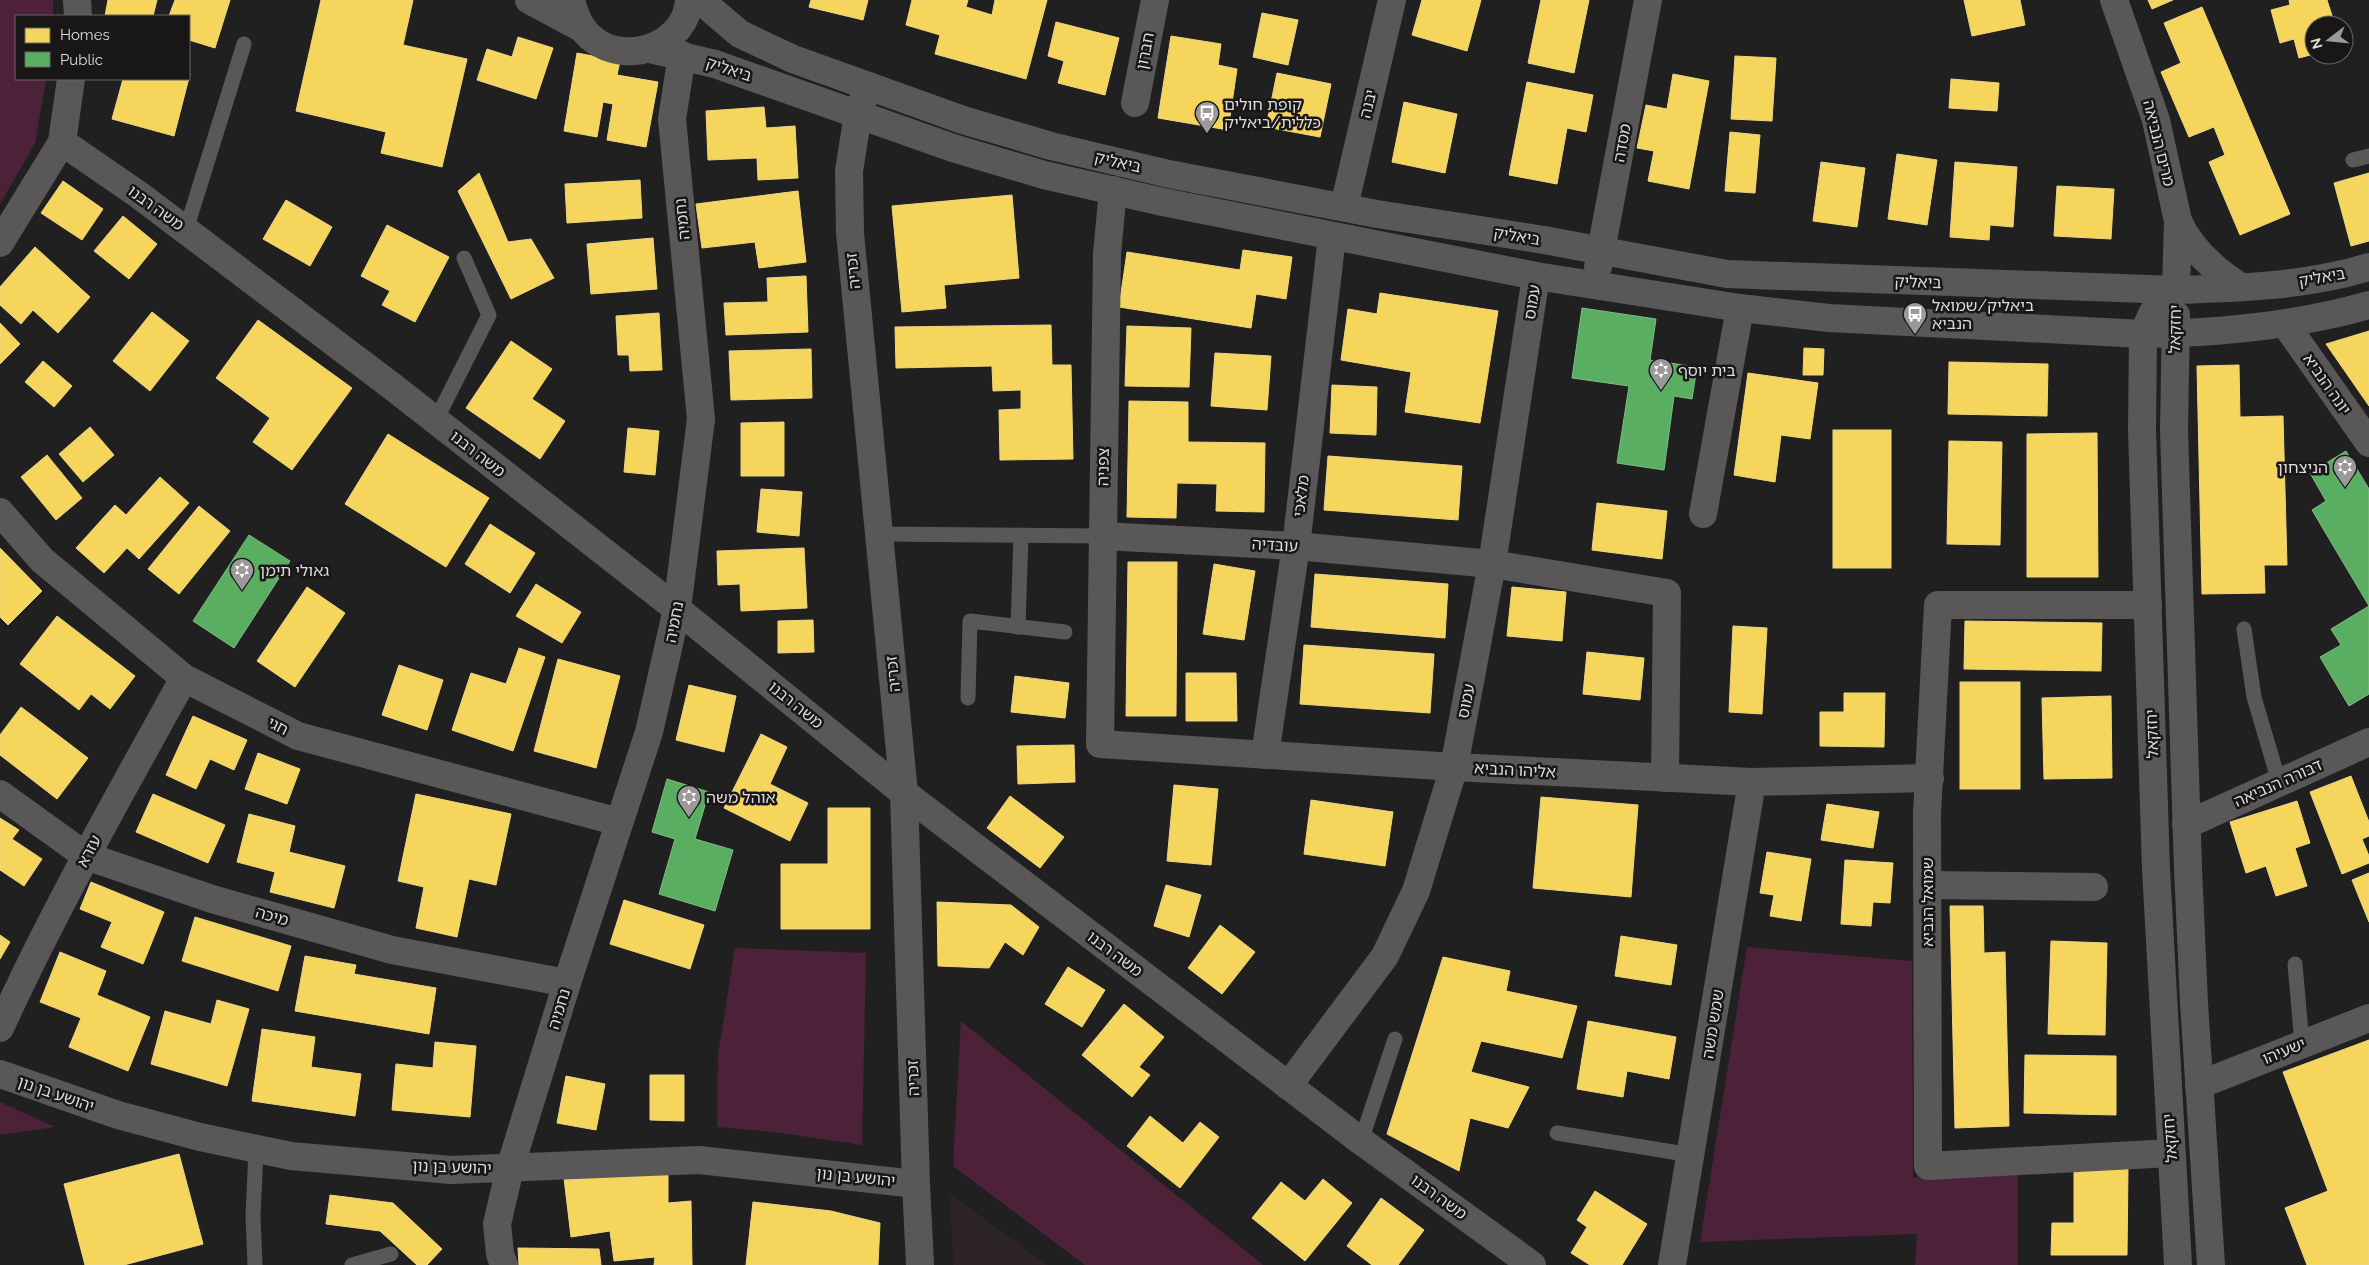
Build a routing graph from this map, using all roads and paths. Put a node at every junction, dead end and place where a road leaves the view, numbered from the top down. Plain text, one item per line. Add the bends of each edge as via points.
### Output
1 (77, 0) edge
2 (529, 0) edge
3 (571, 0) edge
4 (689, 0) edge
5 (700, 0) edge
6 (1155, 0) edge
7 (1392, 0) edge
8 (1648, 0) edge
9 (2114, 0) edge
10 (78, 15) edge
11 (583, 29) junction
12 (244, 44) dead end
13 (650, 49) junction
14 (682, 55) junction
15 (72, 80) edge
16 (868, 86) junction
17 (1135, 103) dead end
18 (858, 114) junction
19 (62, 142) junction
20 (2369, 156) edge
21 (2354, 160) dead end
22 (1113, 190) junction
23 (1344, 207) junction
24 (2178, 221) junction
25 (186, 230) junction
26 (1332, 237) junction
27 (0, 243) edge
28 (1602, 251) junction
29 (464, 258) dead end
30 (2369, 267) edge
31 (1536, 276) junction
32 (1593, 286) junction
33 (2241, 287) junction
34 (2176, 290) junction
35 (2369, 305) edge
36 (1740, 308) junction
37 (2286, 325) junction
38 (2143, 334) junction
39 (2175, 334) junction
40 (436, 420) junction
41 (2369, 443) edge
42 (0, 512) edge
43 (1703, 514) dead end
44 (879, 534) junction
45 (1021, 536) junction
46 (1102, 536) junction
47 (1296, 546) junction
48 (1492, 564) junction
49 (2148, 606) junction
50 (677, 609) junction
51 (1018, 627) junction
52 (2244, 629) dead end
53 (1065, 632) dead end
54 (184, 678) junction
55 (968, 698) dead end
56 (2369, 742) edge
57 (1100, 744) joint
58 (1264, 755) junction
59 (1454, 767) junction
60 (1665, 778) junction
61 (1930, 778) junction
62 (1752, 782) junction
63 (2279, 782) junction
64 (904, 793) junction
65 (0, 794) edge
66 (619, 822) junction
67 (2186, 825) junction
68 (86, 856) junction
69 (1927, 885) junction
70 (2094, 887) dead end
71 (2296, 964) dead end
72 (567, 983) junction
73 (2369, 1018) edge
74 (0, 1028) edge
75 (1395, 1039) dead end
76 (2302, 1044) junction
77 (0, 1074) edge
78 (2199, 1085) junction
79 (1288, 1086) junction
80 (1557, 1133) dead end
81 (1361, 1141) junction
82 (256, 1149) junction
83 (2171, 1152) junction
84 (1691, 1155) junction
85 (510, 1168) junction
86 (916, 1184) junction
87 (392, 1254) dead end
88 (255, 1265) edge
89 (352, 1265) edge
90 (504, 1265) edge
91 (920, 1265) edge
92 (1532, 1265) edge
93 (1672, 1265) edge
94 (2178, 1265) edge
95 (2211, 1265) edge

1 - 10 street
2 - 11 street
3 - 11 street
4 - 13 street via 684,19 675,32
5 - 16 street, ביאליק via 753,41
6 - 17 street, חברון
7 - 23 street, יבנה
8 - 28 street, מסדה
9 - 24 street, מרים הנביאה via 2156,120
11 - 13 street via 593,40 620,51
12 - 25 lane
13 - 14 street, ביאליק
14 - 18 street, ביאליק
14 - 50 street, נחמיה via 672,119 701,419
15 - 19 street
16 - 18 street, זכריה
16 - 23 street, ביאליק via 963,120 1051,146 1169,174
18 - 22 street, ביאליק via 953,148 1044,175
18 - 44 street, זכריה via 849,171 850,232
19 - 25 street, משה רבנו
19 - 27 street
20 - 21 lane
22 - 26 street, ביאליק
22 - 46 street, צפניה via 1107,254
23 - 28 street, ביאליק
24 - 33 street via 2185,237 2209,264
24 - 34 street, מרים הנביאה
25 - 40 street, משה רבנו
26 - 31 street, ביאליק
26 - 47 street, מלאכי
28 - 32 street, מסדה
28 - 34 street, ביאליק via 1727,274
29 - 40 lane via 489,315
30 - 33 street, ביאליק via 2316,280
31 - 32 street, ביאליק
31 - 48 street, עמוס
32 - 36 street, ביאליק
33 - 34 street, ביאליק
34 - 38 street, יחזקאל via 2161,301
34 - 39 street, יחזקאל
35 - 37 street, ביאליק
36 - 38 street, ביאליק via 1829,318
36 - 43 street
37 - 39 street, ביאליק
37 - 41 street, יונה הנביא
38 - 39 street, ביאליק
38 - 49 street, יחזקאל via 2142,430
39 - 67 street, יחזקאל via 2174,430
40 - 50 street, משה רבנו
42 - 54 street, חגי via 42,560
44 - 45 lane, עובדיה
44 - 64 street, זכריה
45 - 46 lane, עובדיה
45 - 51 lane
46 - 47 street, עובדיה
46 - 57 street, צפניה
47 - 48 street, עובדיה
47 - 58 street, מלאכי
48 - 59 street, עמוס
48 - 60 street, עובדיה via 1667,593
49 - 61 street, שמואל הנביא via 1938,605
49 - 83 street, יחזקאל via 2156,869
50 - 64 street, משה רבנו
50 - 66 street, נחמיה via 649,732
51 - 53 lane
51 - 55 lane via 970,621
52 - 63 lane via 2254,697
54 - 66 street, חגי via 298,736
54 - 68 street, עזרא
56 - 63 street, דבורה הנביאה
57 - 58 street, אליהו הנביא
58 - 59 street, אליהו הנביא
59 - 60 street, אליהו הנביא
59 - 79 street, עמוס via 1416,891 1385,956
60 - 62 street, אליהו הנביא
61 - 62 street, אליהו הנביא
61 - 69 street, שמואל הנביא
62 - 84 street, שמש משה
63 - 67 street, דבורה הנביאה
64 - 79 street, משה רבנו
64 - 86 street, זכריה
65 - 68 street, מיכה
66 - 72 street, נחמיה
67 - 78 street, יחזקאל
68 - 72 street, מיכה via 212,899 392,950
68 - 74 street, עזרא
69 - 70 street
69 - 83 street, שמואל הנביא via 1928,1166
71 - 76 lane
72 - 85 street, נחמיה
73 - 76 street, ישעיהו
75 - 81 lane
76 - 78 street, ישעיהו
77 - 82 street, יהושע בן נון via 118,1115
78 - 95 street, יחזקאל
79 - 81 street, משה רבנו
80 - 84 lane
81 - 92 street, משה רבנו
82 - 85 street, יהושע בן נון via 291,1156 451,1170
82 - 88 lane
83 - 94 street, יחזקאל
84 - 93 street, שמש משה
85 - 86 street, יהושע בן נון via 699,1160
85 - 90 street, נחמיה via 497,1224
86 - 91 street, זכריה
87 - 89 lane

